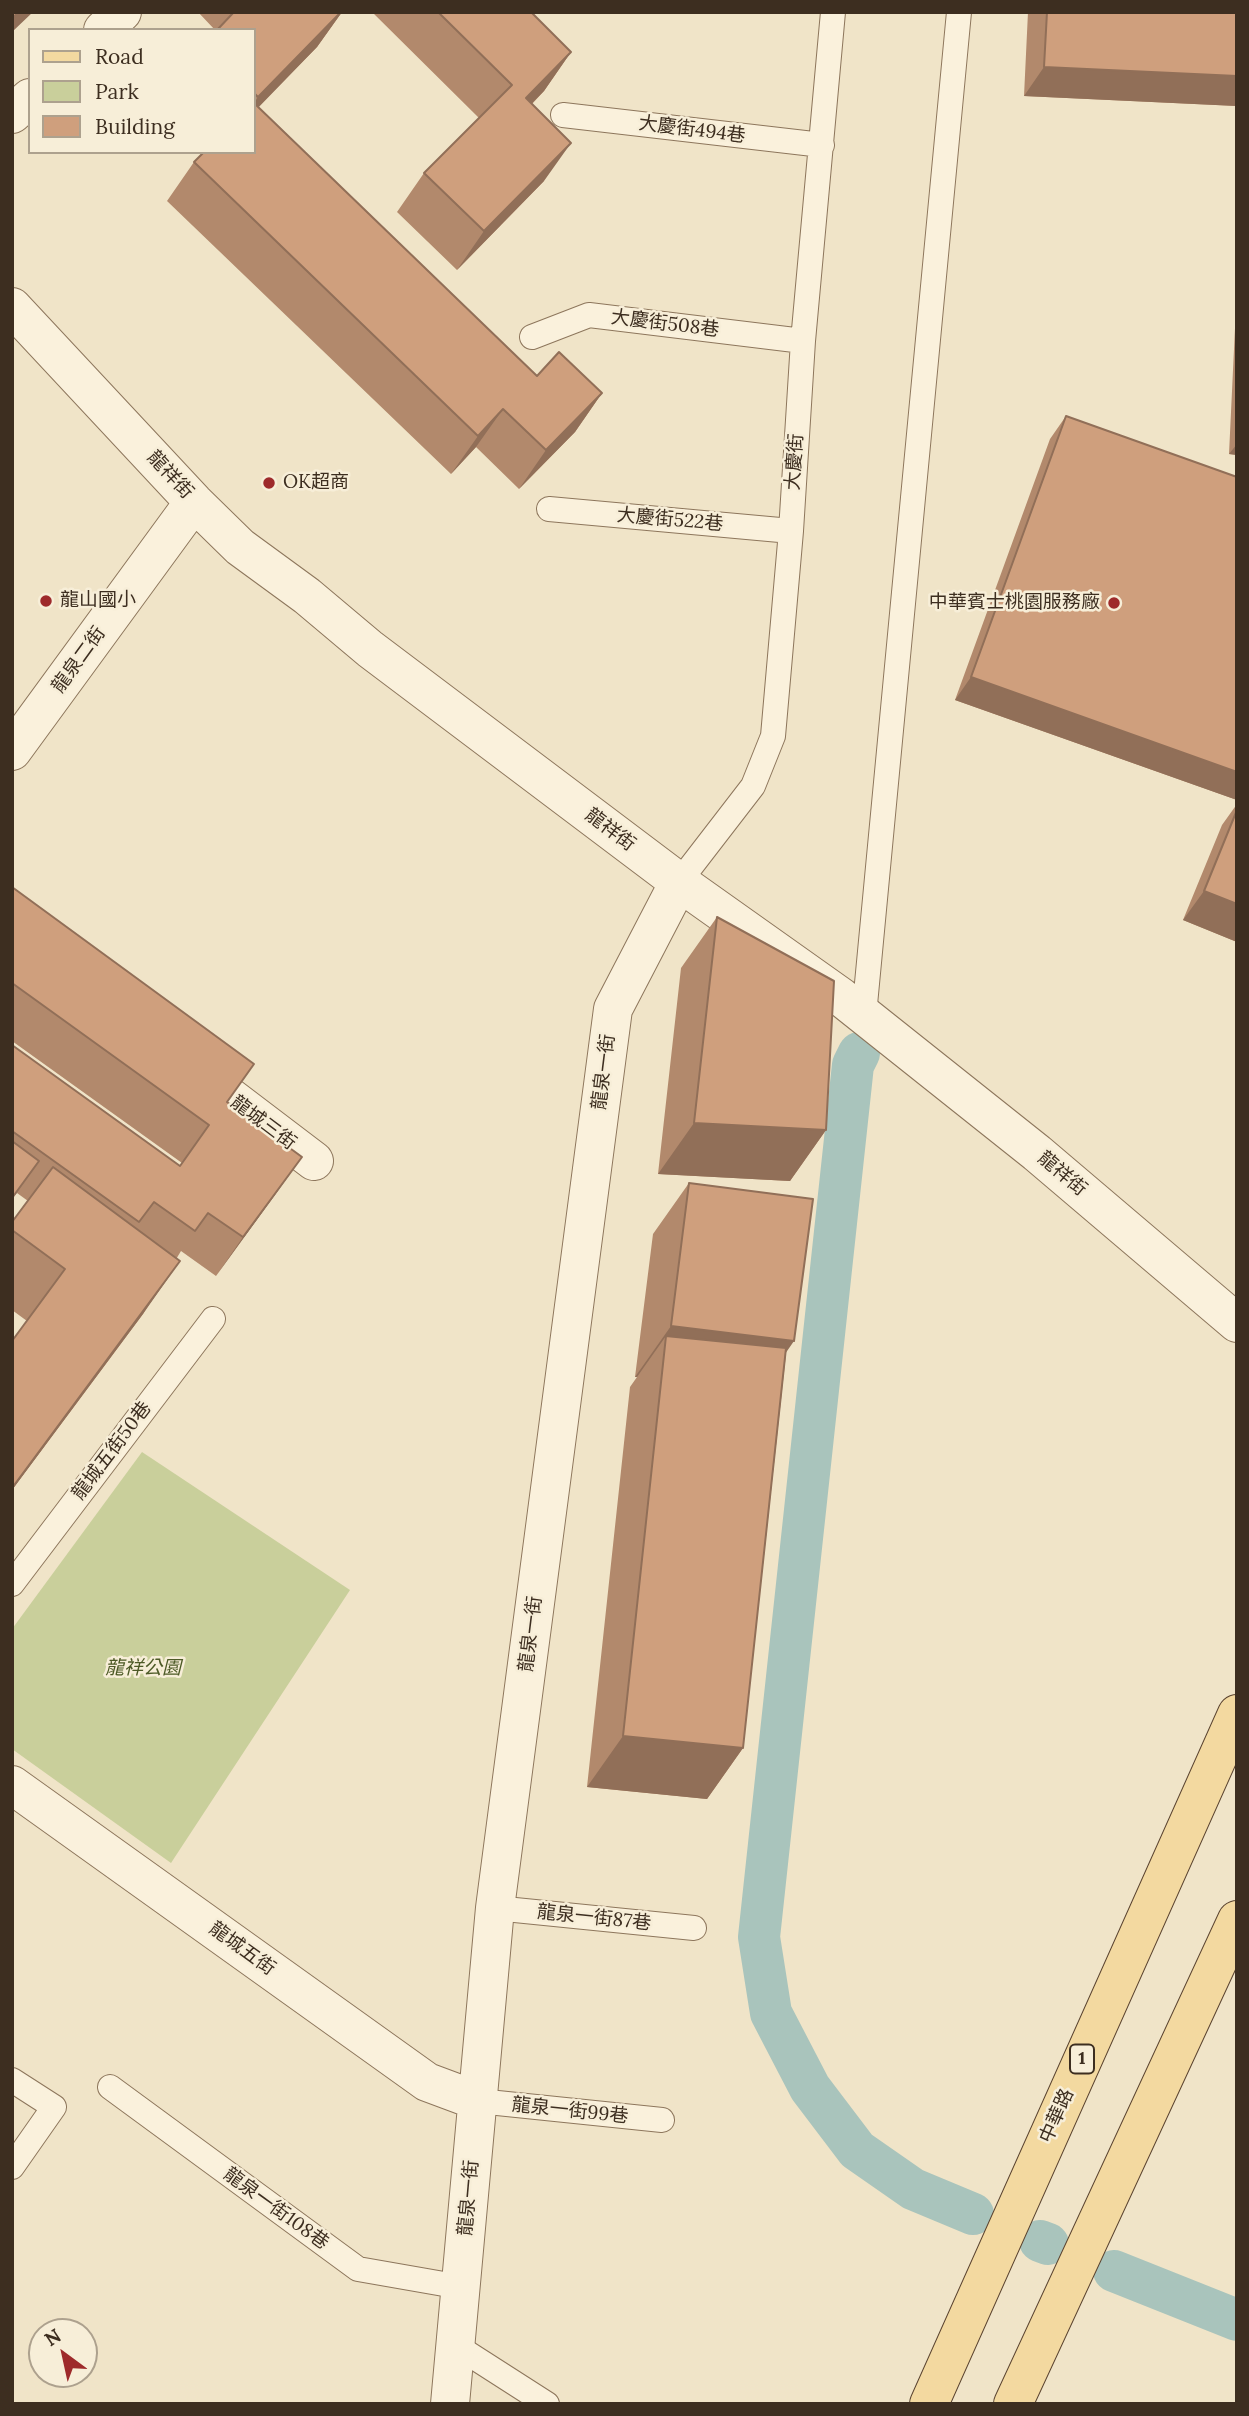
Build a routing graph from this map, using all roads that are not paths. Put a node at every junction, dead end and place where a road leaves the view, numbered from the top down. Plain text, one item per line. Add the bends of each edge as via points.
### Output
1 (122, 12) edge
2 (833, 12) edge
3 (959, 12) edge
4 (105, 28) edge
5 (28, 100) edge
6 (12, 114) edge
7 (563, 115) dead end
8 (822, 145) junction
9 (12, 307) edge
10 (532, 337) dead end
11 (803, 341) junction
12 (194, 502) junction
13 (549, 509) dead end
14 (791, 531) junction
15 (12, 751) edge
16 (679, 882) junction
17 (864, 1016) junction
18 (163, 1046) edge
19 (314, 1161) dead end
20 (213, 1319) dead end
21 (1237, 1323) edge
22 (12, 1584) edge
23 (1237, 1714) edge
24 (12, 1785) edge
25 (495, 1908) junction
26 (1237, 1920) edge
27 (694, 1928) dead end
28 (12, 2080) edge
29 (110, 2087) dead end
30 (478, 2101) junction
31 (662, 2120) dead end
32 (12, 2167) edge
33 (461, 2287) junction
34 (455, 2345) junction
35 (450, 2404) edge
36 (547, 2404) edge
37 (929, 2404) edge
38 (1013, 2404) edge

1 - 4 street
2 - 8 lane, 大慶街
3 - 17 lane
5 - 6 street
7 - 8 lane, 大慶街494巷
8 - 11 lane, 大慶街
9 - 12 street, 龍祥街
10 - 11 lane, 大慶街508巷 via 589,315
11 - 14 lane, 大慶街
12 - 15 street, 龍泉二街
12 - 16 street, 龍祥街 via 240,547 370,649
13 - 14 lane, 大慶街522巷
14 - 16 lane, 大慶街 via 773,736 754,786
16 - 17 street, 龍祥街
16 - 25 street, 龍泉一街 via 613,1009
17 - 21 street, 龍祥街 via 1037,1153
18 - 19 street, 龍城三街
20 - 22 lane, 龍城五街50巷
23 - 37 main road, 中華路 / 1
24 - 30 street, 龍城五街 via 427,2082
25 - 27 lane, 龍泉一街87巷
25 - 30 street, 龍泉一街
26 - 38 main road
28 - 32 lane via 54,2106
29 - 33 lane, 龍泉一街108巷 via 358,2269
30 - 31 lane, 龍泉一街99巷
30 - 33 street, 龍泉一街
33 - 34 street, 龍泉一街
34 - 35 street, 龍泉一街
34 - 36 lane

